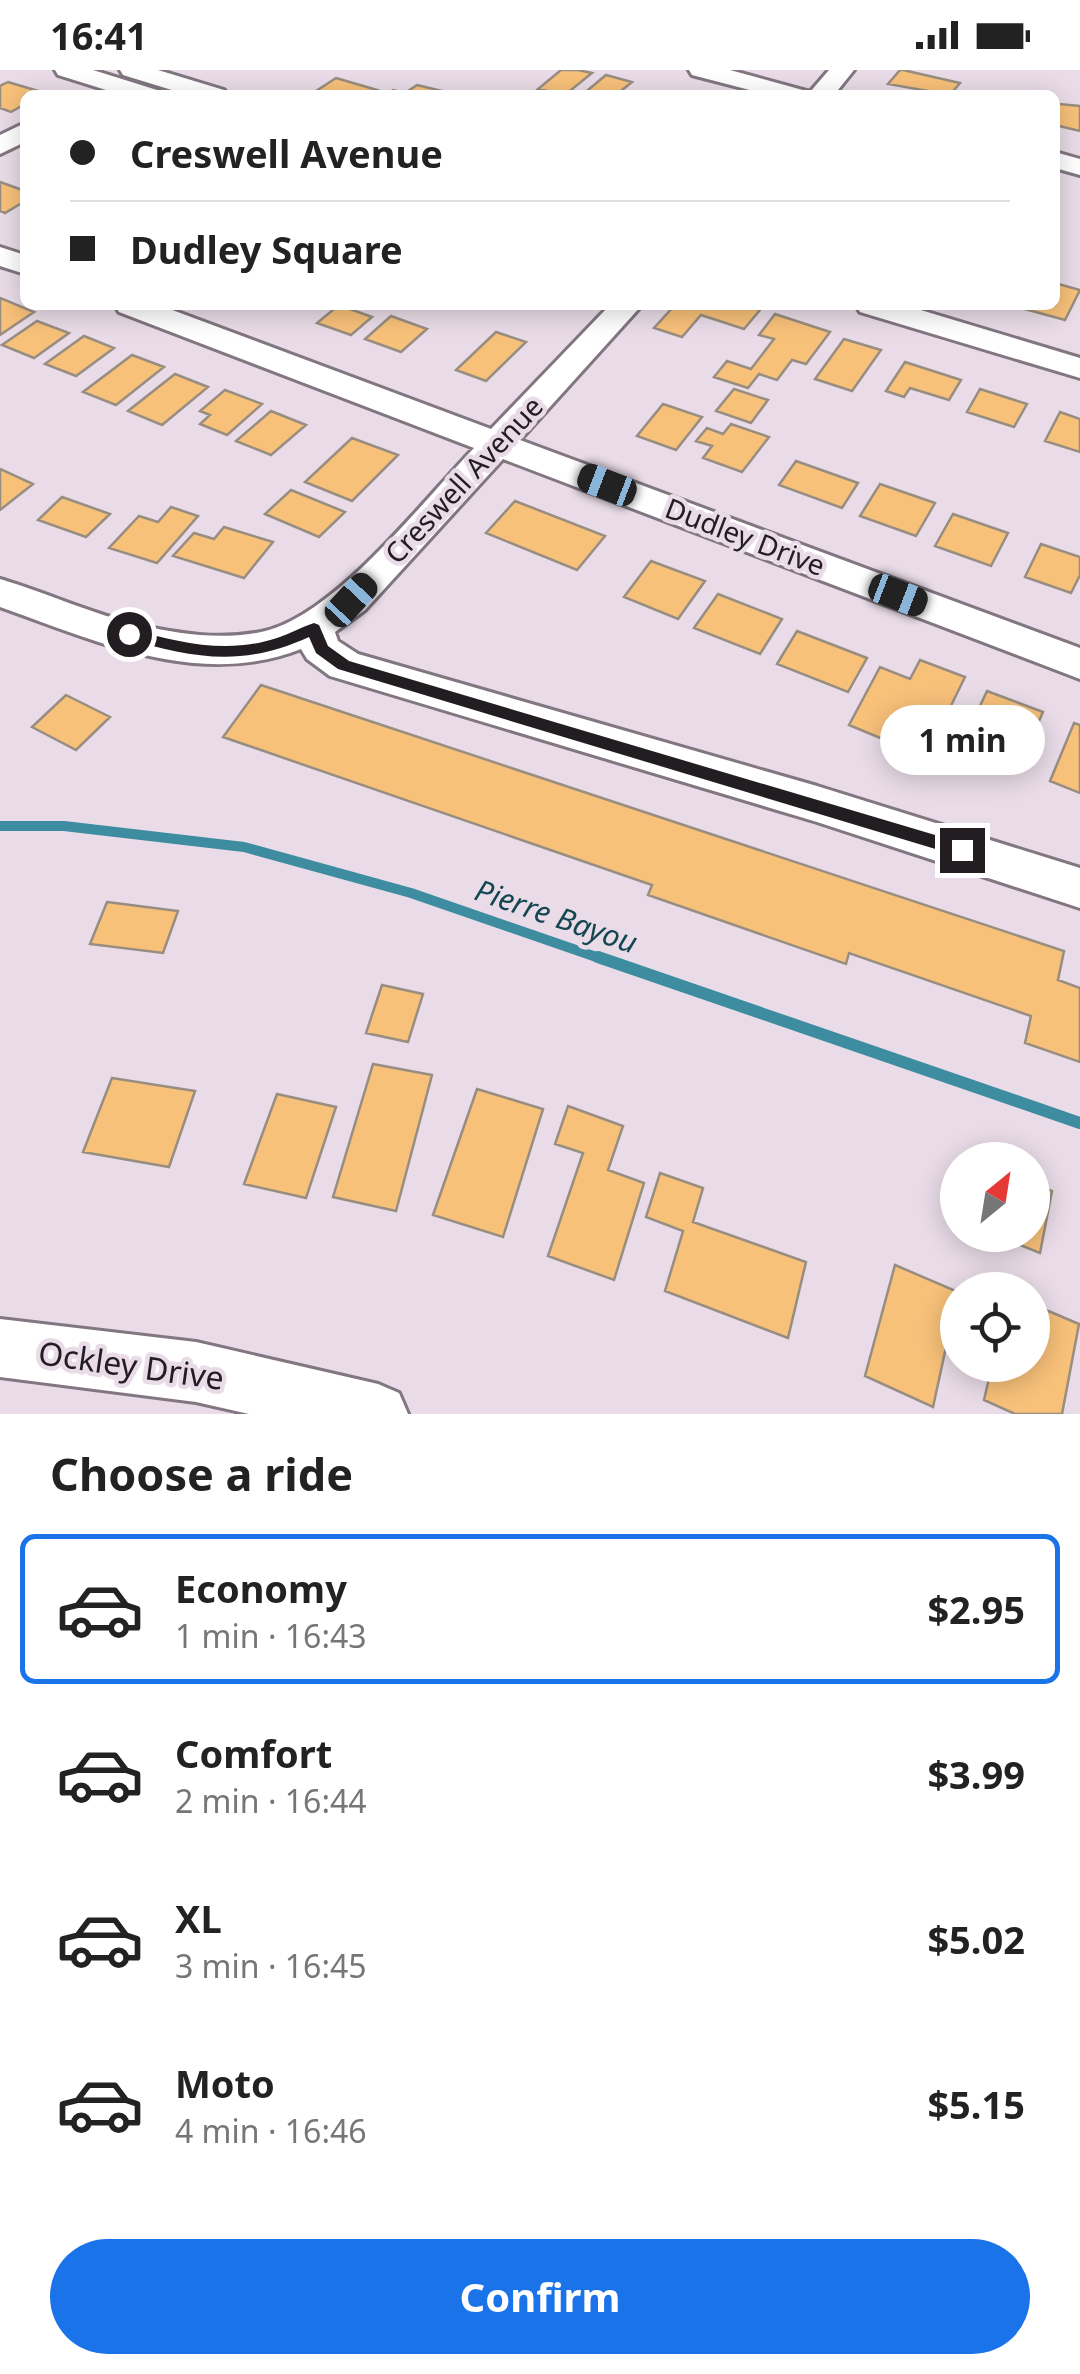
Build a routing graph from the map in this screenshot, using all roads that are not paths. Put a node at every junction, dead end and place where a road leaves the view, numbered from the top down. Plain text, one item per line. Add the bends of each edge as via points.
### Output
1 (67, 70) edge
2 (701, 70) edge
3 (842, 70) edge
4 (114, 80) edge
5 (181, 90) edge
6 (779, 90) edge
7 (824, 90) edge
8 (143, 310) edge
9 (622, 310) edge
10 (888, 310) edge
11 (1080, 368) edge
12 (498, 444) junction
13 (0, 593) edge
14 (314, 628) junction
15 (1080, 664) edge
16 (1080, 888) edge
17 (0, 1348) edge
18 (378, 1414) edge

1 - 4 street
2 - 6 street
3 - 7 street
4 - 5 street
8 - 12 street, Dudley Drive
9 - 12 street, Creswell Avenue
10 - 11 street
12 - 14 street, Creswell Avenue via 351,600
12 - 15 street, Dudley Drive
13 - 14 street, Creswell Avenue via 199,653 262,649
14 - 16 street via 321,649 344,665
17 - 18 street, Ockley Drive via 196,1372

